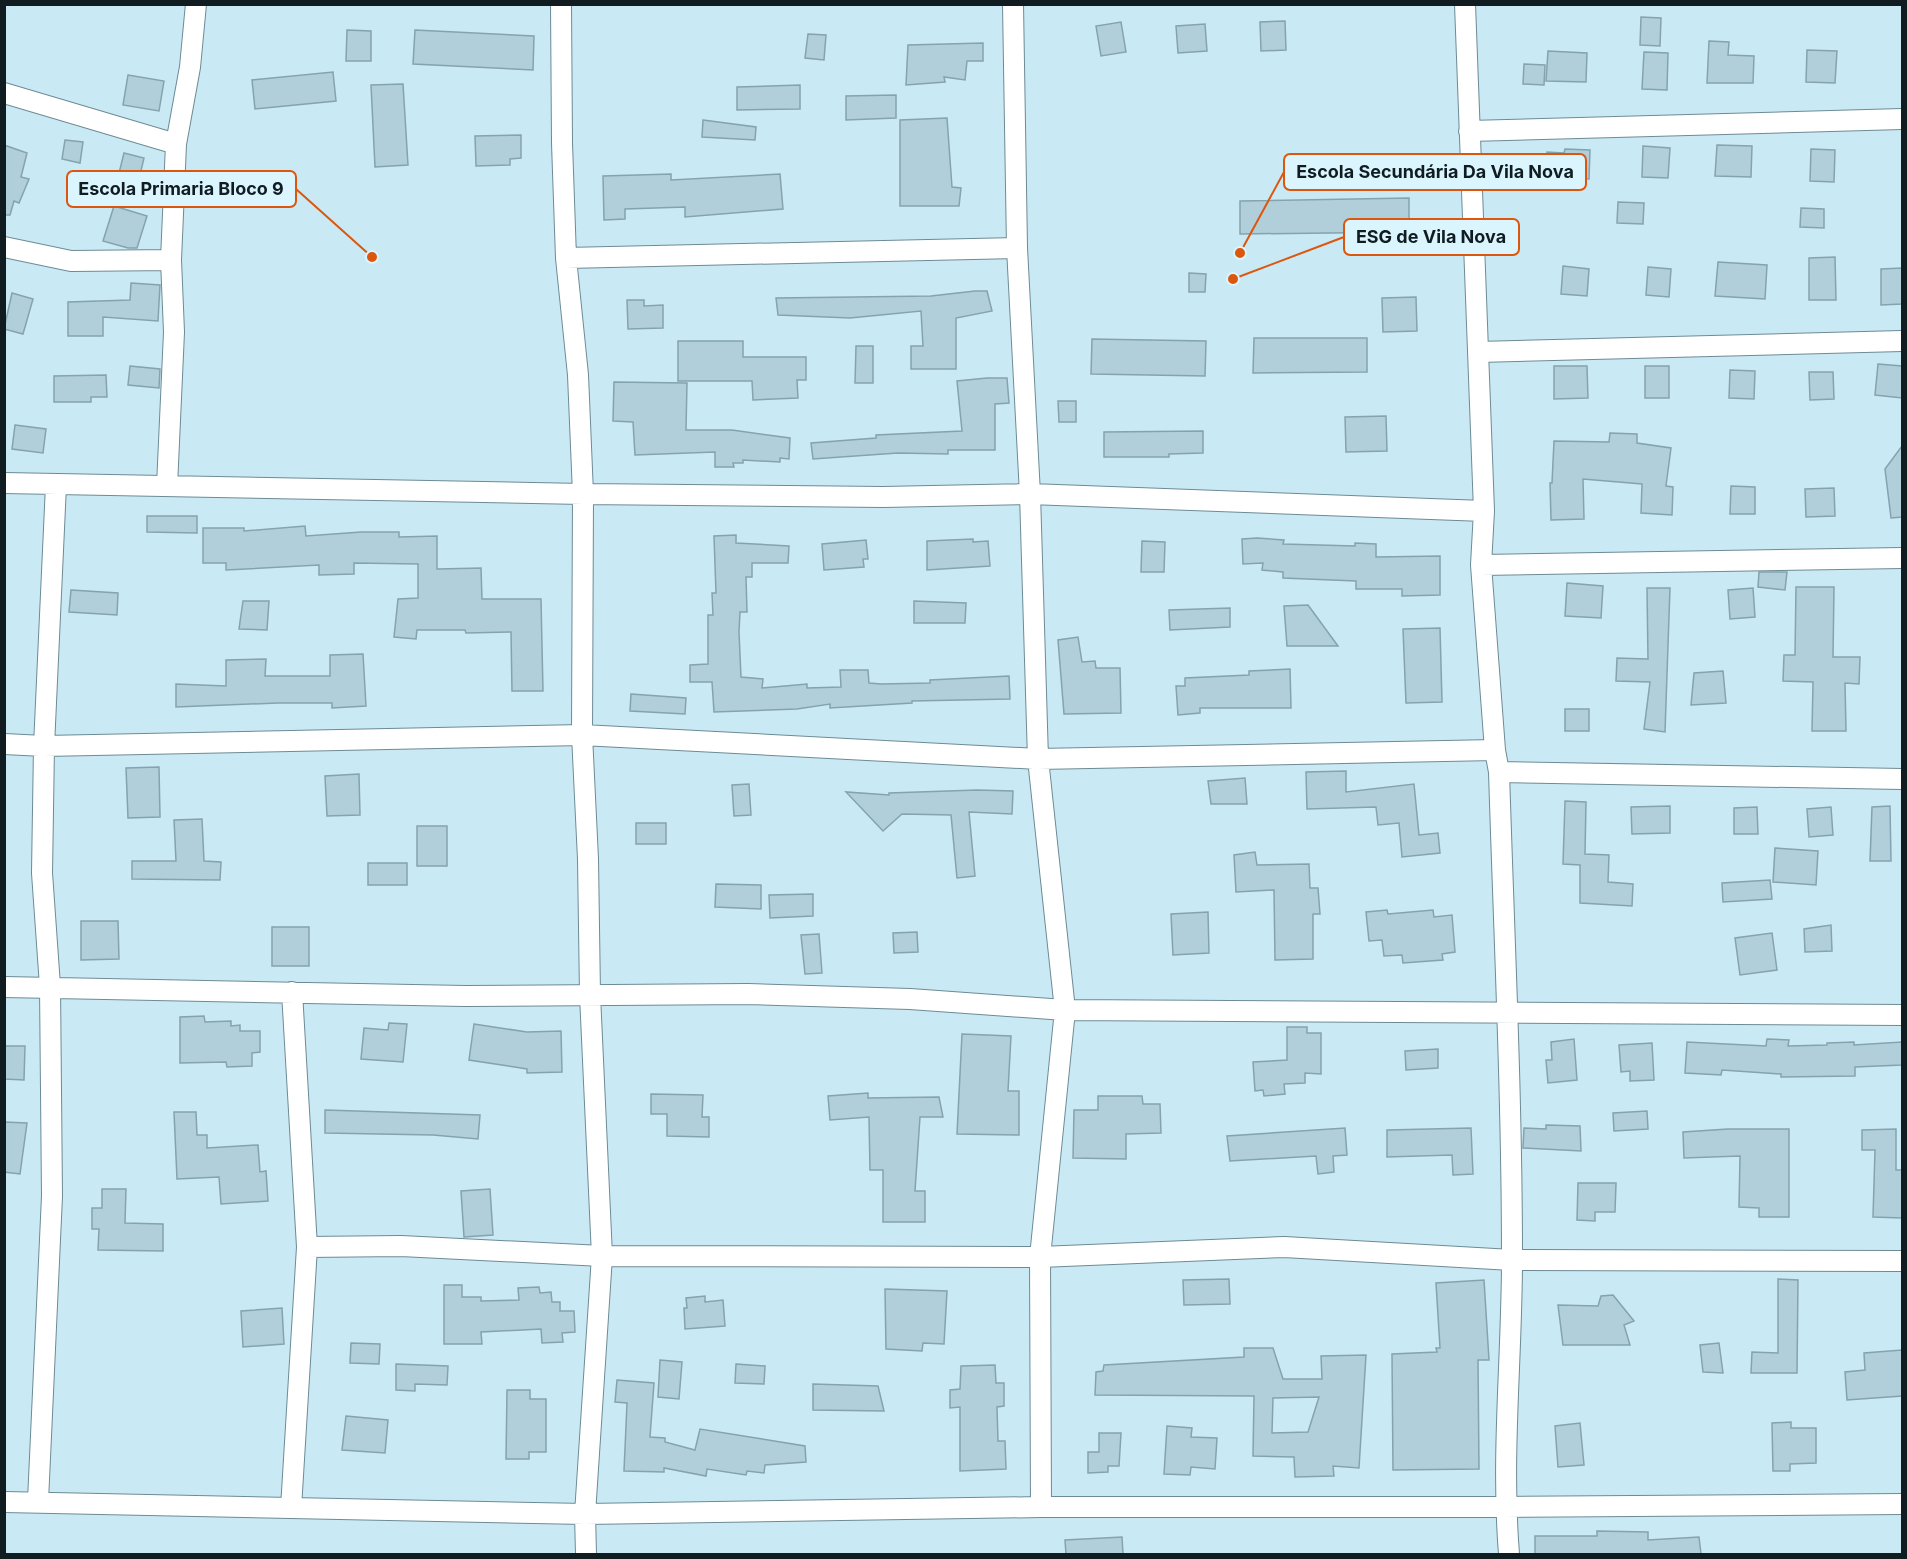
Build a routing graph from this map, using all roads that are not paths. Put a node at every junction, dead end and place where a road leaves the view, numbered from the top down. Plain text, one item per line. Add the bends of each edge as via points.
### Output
1 (196, 4) edge
2 (561, 4) edge
3 (1012, 4) edge
4 (1465, 4) edge
5 (4, 93) edge
6 (1902, 119) edge
7 (1468, 131) junction
8 (176, 144) junction
9 (4, 248) edge
10 (1017, 248) junction
11 (566, 258) junction
12 (171, 260) junction
13 (1902, 341) edge
14 (1478, 352) junction
15 (4, 483) edge
16 (56, 485) junction
17 (167, 486) junction
18 (583, 494) junction
19 (1030, 494) junction
20 (1484, 511) junction
21 (1902, 558) edge
22 (1481, 565) junction
23 (582, 735) junction
24 (4, 744) edge
25 (44, 746) junction
26 (1495, 750) junction
27 (1038, 759) junction
28 (1499, 772) junction
29 (1902, 779) edge
30 (50, 986) junction
31 (4, 987) edge
32 (291, 992) junction
33 (590, 995) junction
34 (1065, 1010) junction
35 (1507, 1014) junction
36 (1902, 1015) edge
37 (307, 1247) junction
38 (602, 1256) junction
39 (1040, 1257) junction
40 (1512, 1260) junction
41 (1902, 1261) edge
42 (4, 1502) edge
43 (38, 1502) junction
44 (1902, 1504) edge
45 (1041, 1507) junction
46 (291, 1508) junction
47 (1505, 1508) junction
48 (585, 1514) junction
49 (586, 1554) edge
50 (1509, 1554) edge

1 - 8 street
2 - 11 street
3 - 10 street
4 - 7 street
5 - 8 street
6 - 7 street
7 - 14 street
8 - 12 street
9 - 12 street via 71,261
10 - 11 street
10 - 19 street
11 - 18 street via 578,375
12 - 17 street via 174,332
13 - 14 street
14 - 20 street
15 - 16 street
16 - 17 street
16 - 25 street
17 - 18 street
18 - 19 street
18 - 23 street
19 - 20 street
19 - 27 street
20 - 22 street
21 - 22 street
22 - 26 street
23 - 25 street
23 - 27 street
23 - 33 street
24 - 25 street
25 - 30 street via 42,873
26 - 27 street
26 - 28 street
27 - 34 street
28 - 29 street
28 - 35 street
30 - 31 street
30 - 32 street
30 - 43 street via 51,1196
32 - 33 street
32 - 37 street
33 - 34 street via 840,997
33 - 38 street
34 - 35 street
34 - 39 street
35 - 36 street
35 - 40 street
37 - 38 street via 401,1246
37 - 46 street
38 - 39 street
38 - 48 street
39 - 40 street via 1284,1247
39 - 45 street
40 - 41 street
40 - 47 street
42 - 43 street
43 - 46 street
44 - 47 street
45 - 47 street
45 - 48 street
46 - 48 street
47 - 50 street
48 - 49 street

